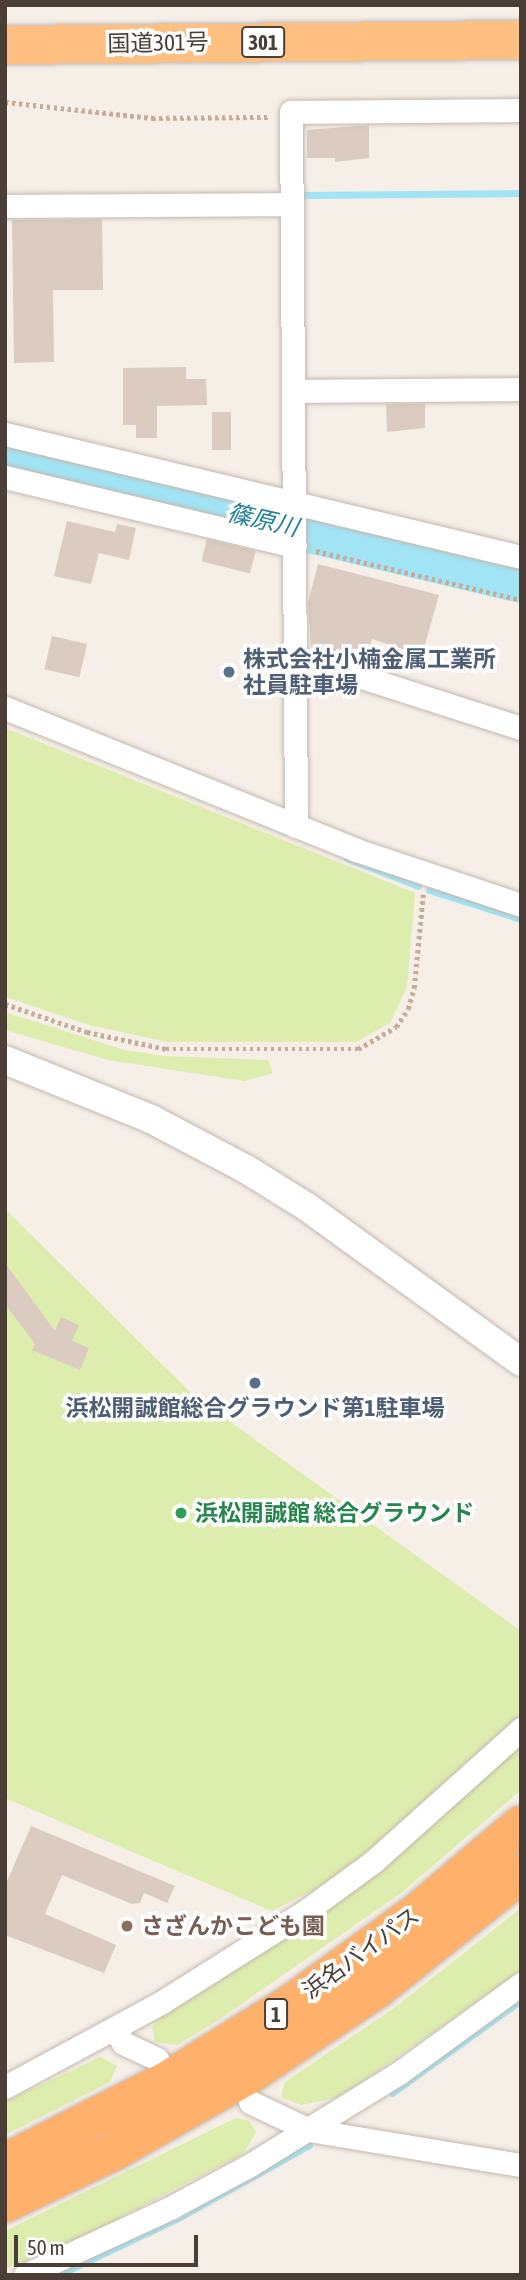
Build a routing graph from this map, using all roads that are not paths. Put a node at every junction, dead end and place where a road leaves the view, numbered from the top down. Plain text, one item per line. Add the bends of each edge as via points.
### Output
1 (521, 40) edge
2 (5, 45) edge
3 (521, 110) edge
4 (292, 204) junction
5 (5, 206) edge
6 (521, 389) edge
7 (294, 391) junction
8 (5, 434) edge
9 (5, 477) edge
10 (295, 508) junction
11 (295, 543) junction
12 (521, 556) edge
13 (296, 663) junction
14 (5, 708) edge
15 (521, 728) edge
16 (296, 826) junction
17 (521, 905) edge
18 (5, 1060) edge
19 (521, 1362) edge
20 (521, 1729) edge
21 (521, 1825) edge
22 (521, 1874) edge
23 (521, 1984) edge
24 (115, 2029) junction
25 (157, 2059) dead end
26 (6, 2086) edge
27 (250, 2102) dead end
28 (309, 2130) junction
29 (5, 2163) edge
30 (521, 2165) edge
31 (5, 2203) edge
32 (25, 2275) edge

1 - 2 highway, 国道301号 / 301
3 - 4 street via 291,112
4 - 5 street
4 - 7 street
6 - 7 street
7 - 10 street
8 - 10 street
9 - 11 street
10 - 11 street
10 - 12 street
11 - 13 street
13 - 15 street via 315,663
13 - 16 street
14 - 16 street
16 - 17 street
18 - 19 street via 151,1119 246,1169 307,1207
20 - 24 street via 364,1868 235,1958
21 - 29 highway, 浜名バイパス / 1 via 417,1913 295,2002 165,2082
22 - 31 highway, 浜名バイパス / 1 via 378,1988 261,2067 116,2150
23 - 28 street via 399,2073
24 - 25 street via 123,2043
24 - 26 street
27 - 28 street
28 - 30 street
28 - 32 street via 172,2207

